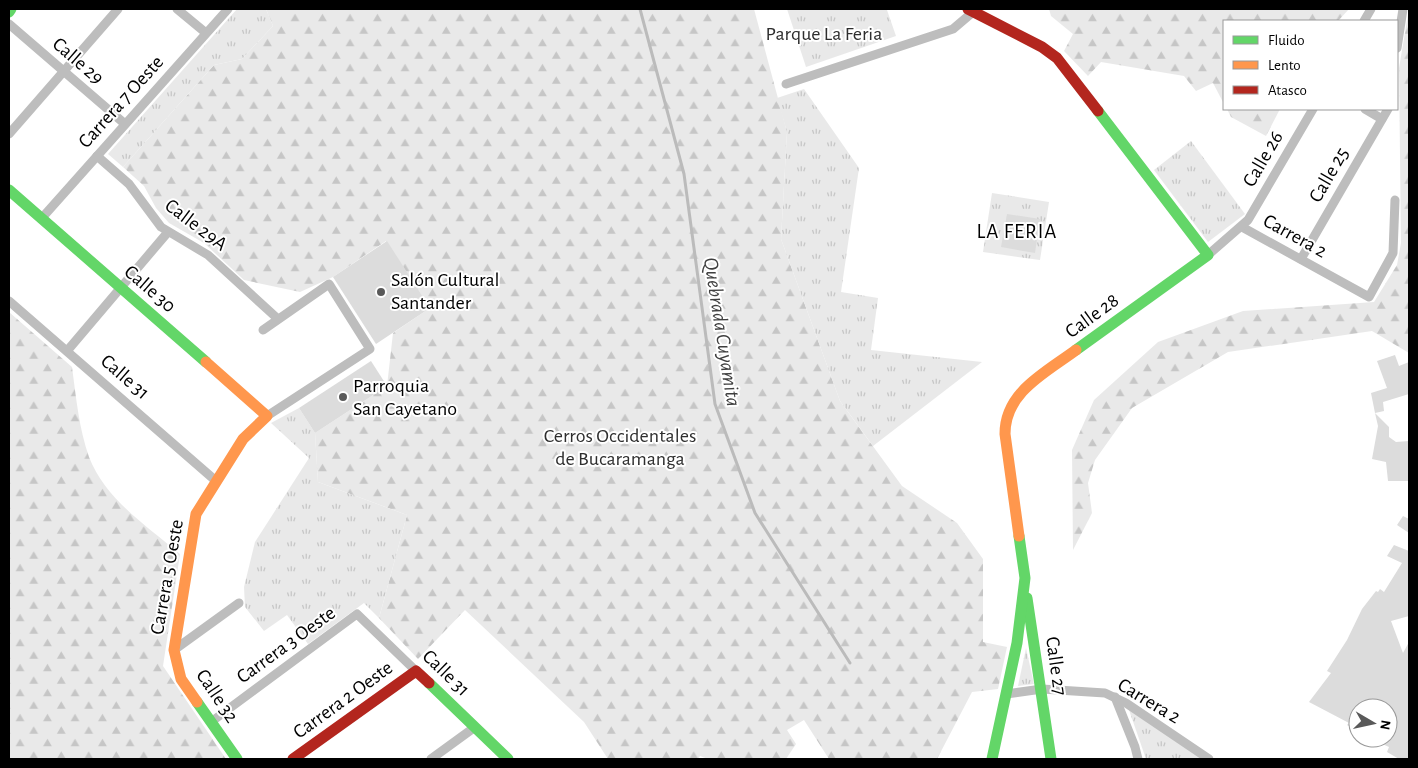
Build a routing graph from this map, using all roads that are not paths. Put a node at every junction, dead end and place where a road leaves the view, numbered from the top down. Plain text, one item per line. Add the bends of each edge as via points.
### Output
1 (118, 9) edge
2 (177, 9) edge
3 (228, 9) edge
4 (1371, 9) edge
5 (1403, 9) edge
6 (971, 10) edge
7 (1365, 20) edge
8 (9, 24) edge
9 (206, 33) junction
10 (1398, 42) edge
11 (64, 71) junction
12 (786, 84) dead end
13 (1312, 110) edge
14 (1367, 110) edge
15 (1387, 110) edge
16 (1382, 120) junction
17 (126, 124) junction
18 (9, 134) edge
19 (97, 156) junction
20 (9, 190) edge
21 (1395, 200) dead end
22 (41, 219) junction
23 (1242, 227) junction
24 (168, 232) junction
25 (1208, 254) junction
26 (1301, 259) junction
27 (121, 288) junction
28 (9, 301) edge
29 (278, 319) junction
30 (263, 330) dead end
31 (67, 351) junction
32 (267, 416) junction
33 (216, 481) junction
34 (1025, 578) junction
35 (239, 602) dead end
36 (357, 614) joint
37 (174, 650) junction
38 (416, 670) junction
39 (1041, 689) junction
40 (1006, 694) junction
41 (1115, 696) junction
42 (211, 722) junction
43 (475, 727) junction
44 (237, 759) edge
45 (292, 759) edge
46 (431, 759) edge
47 (508, 759) edge
48 (992, 759) edge
49 (1051, 759) edge
50 (1138, 759) edge
51 (1209, 759) edge

1 - 11 street
2 - 9 street
3 - 9 street, Carrera 7 Oeste
4 - 7 street
5 - 10 street
6 - 12 street via 953,29
6 - 25 street via 1057,58
8 - 11 street, Calle 29
9 - 17 street, Carrera 7 Oeste
11 - 17 street, Calle 29
11 - 18 street
13 - 23 street, Calle 26
14 - 16 street
15 - 16 street, Calle 25
16 - 26 street, Calle 25
17 - 19 street, Carrera 7 Oeste
19 - 22 street, Carrera 7 Oeste
19 - 24 street, Calle 29A via 129,184
20 - 22 street, Calle 30
21 - 26 street, Carrera 2 via 1393,254 1369,297
22 - 27 street, Calle 30
23 - 25 street, Carrera 2
23 - 26 street, Carrera 2
24 - 27 street
24 - 29 street, Calle 29A via 208,255
25 - 34 street, Calle 28 via 1031,383 1009,408 1005,434
27 - 31 street
27 - 32 street, Calle 30
28 - 31 street, Calle 31
29 - 30 street
29 - 32 street, Carrera 5 Oeste via 329,284 370,349
31 - 33 street, Calle 31
32 - 33 street, Carrera 5 Oeste via 243,439
33 - 37 street, Carrera 5 Oeste via 194,521
34 - 39 street, Calle 27
34 - 40 street, Calle 28
35 - 37 street
36 - 38 street, Calle 31
36 - 42 street, Carrera 3 Oeste
37 - 42 street, Calle 32 via 182,679
38 - 43 street, Calle 31
38 - 45 street, Carrera 2 Oeste
39 - 40 street, Carrera 2
39 - 41 street, Carrera 2 via 1096,691
39 - 49 street, Calle 27
40 - 48 street, Calle 28
41 - 50 street
41 - 51 street, Carrera 2
42 - 44 street, Calle 32
43 - 46 street
43 - 47 street, Calle 31

